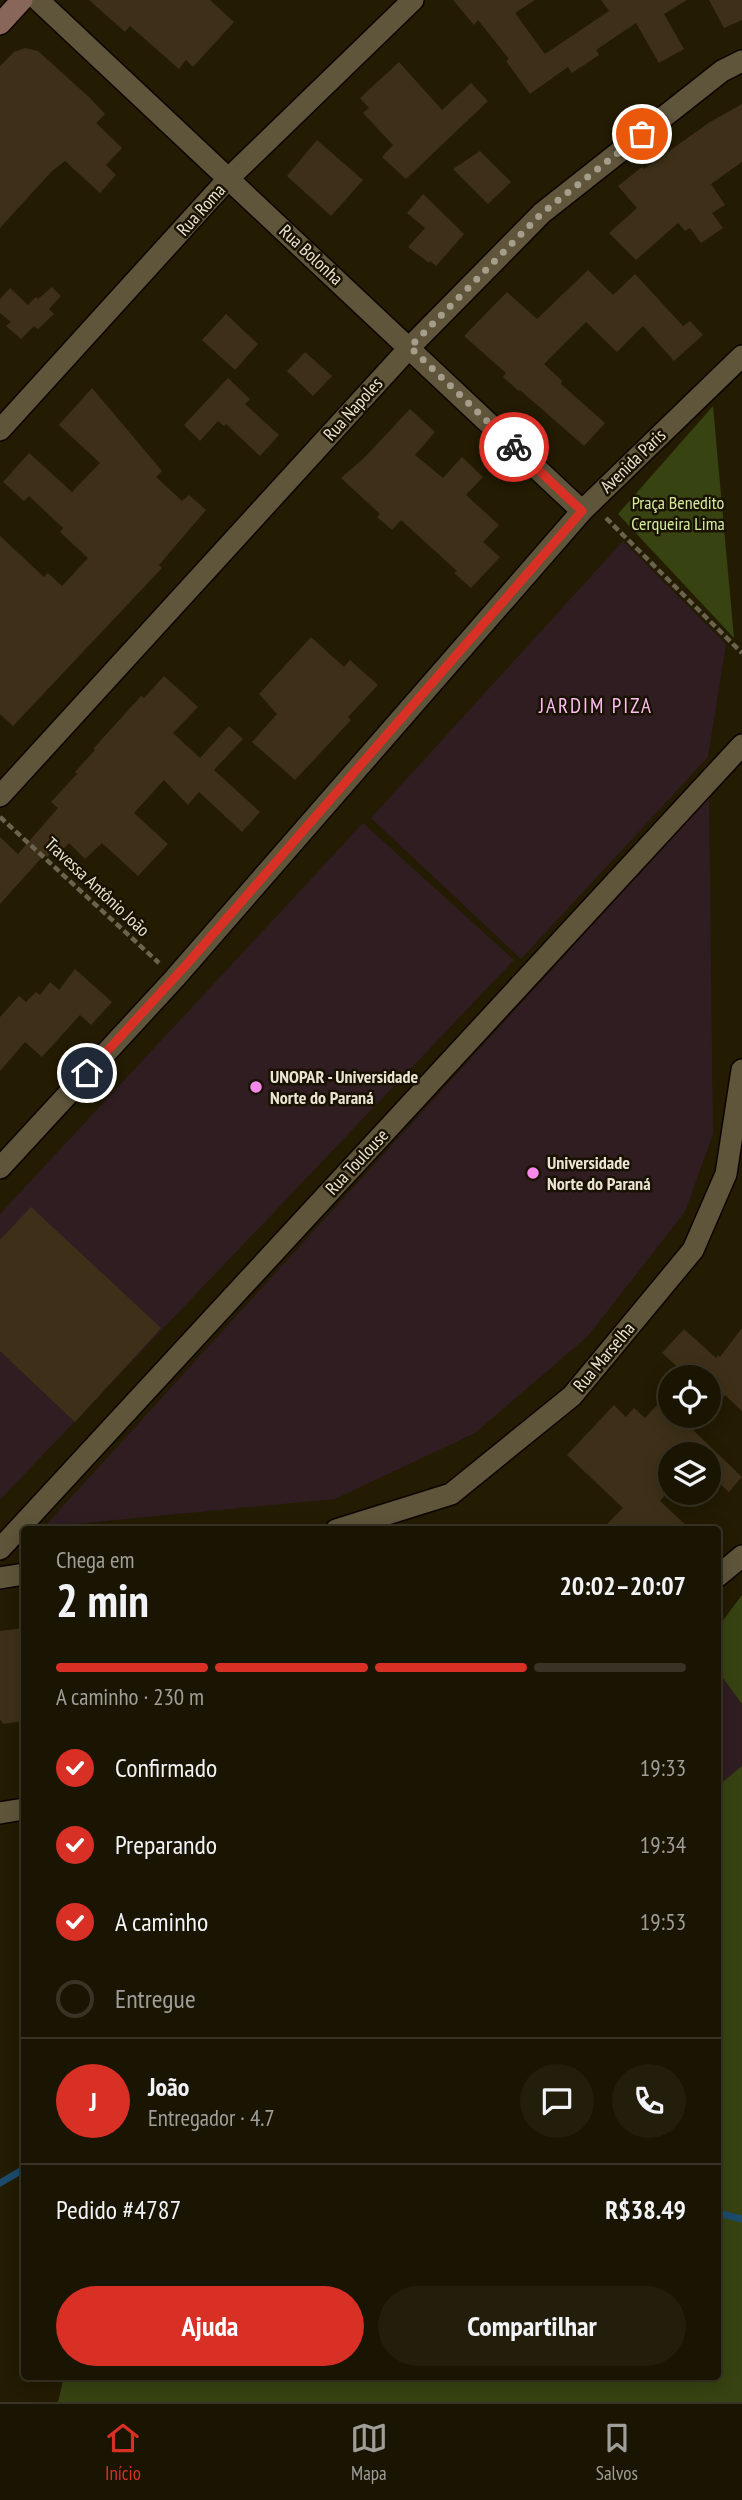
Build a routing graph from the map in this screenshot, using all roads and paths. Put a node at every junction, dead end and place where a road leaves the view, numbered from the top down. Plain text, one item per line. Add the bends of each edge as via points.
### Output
1 (22, 0) edge
2 (38, 0) edge
3 (413, 0) edge
4 (0, 24) edge
5 (742, 61) edge
6 (229, 178) junction
7 (410, 347) junction
8 (742, 356) edge
9 (0, 430) edge
10 (586, 507) junction
11 (742, 653) edge
12 (742, 745) edge
13 (0, 796) edge
14 (0, 817) edge
15 (175, 978) junction
16 (742, 1070) edge
17 (0, 1168) edge
18 (21, 1526) edge
19 (21, 1526) edge
20 (349, 1526) edge
21 (0, 1549) edge
22 (742, 1556) edge
23 (21, 1574) edge
24 (721, 1574) edge
25 (0, 1577) edge
26 (21, 1810) edge
27 (0, 1813) edge

1 - 4 main road
2 - 6 street, Rua Bolonha
3 - 6 street, Rua Roma
5 - 7 street, Rua Napoles via 722,71 542,213
6 - 7 street, Rua Bolonha
6 - 9 street, Rua Roma
7 - 10 street, Rua Bolonha
7 - 13 street, Rua Napoles
8 - 10 street, Avenida Paris
10 - 11 path
10 - 15 street, Avenida Paris
12 - 19 street, Rua Toulouse
14 - 15 path, Travessa Antônio João
15 - 17 street, Avenida Paris
16 - 20 street, Rua Marselha via 726,1174 693,1250 572,1396 451,1494
18 - 21 street, Rua Toulouse
22 - 24 street
23 - 25 street
26 - 27 street

